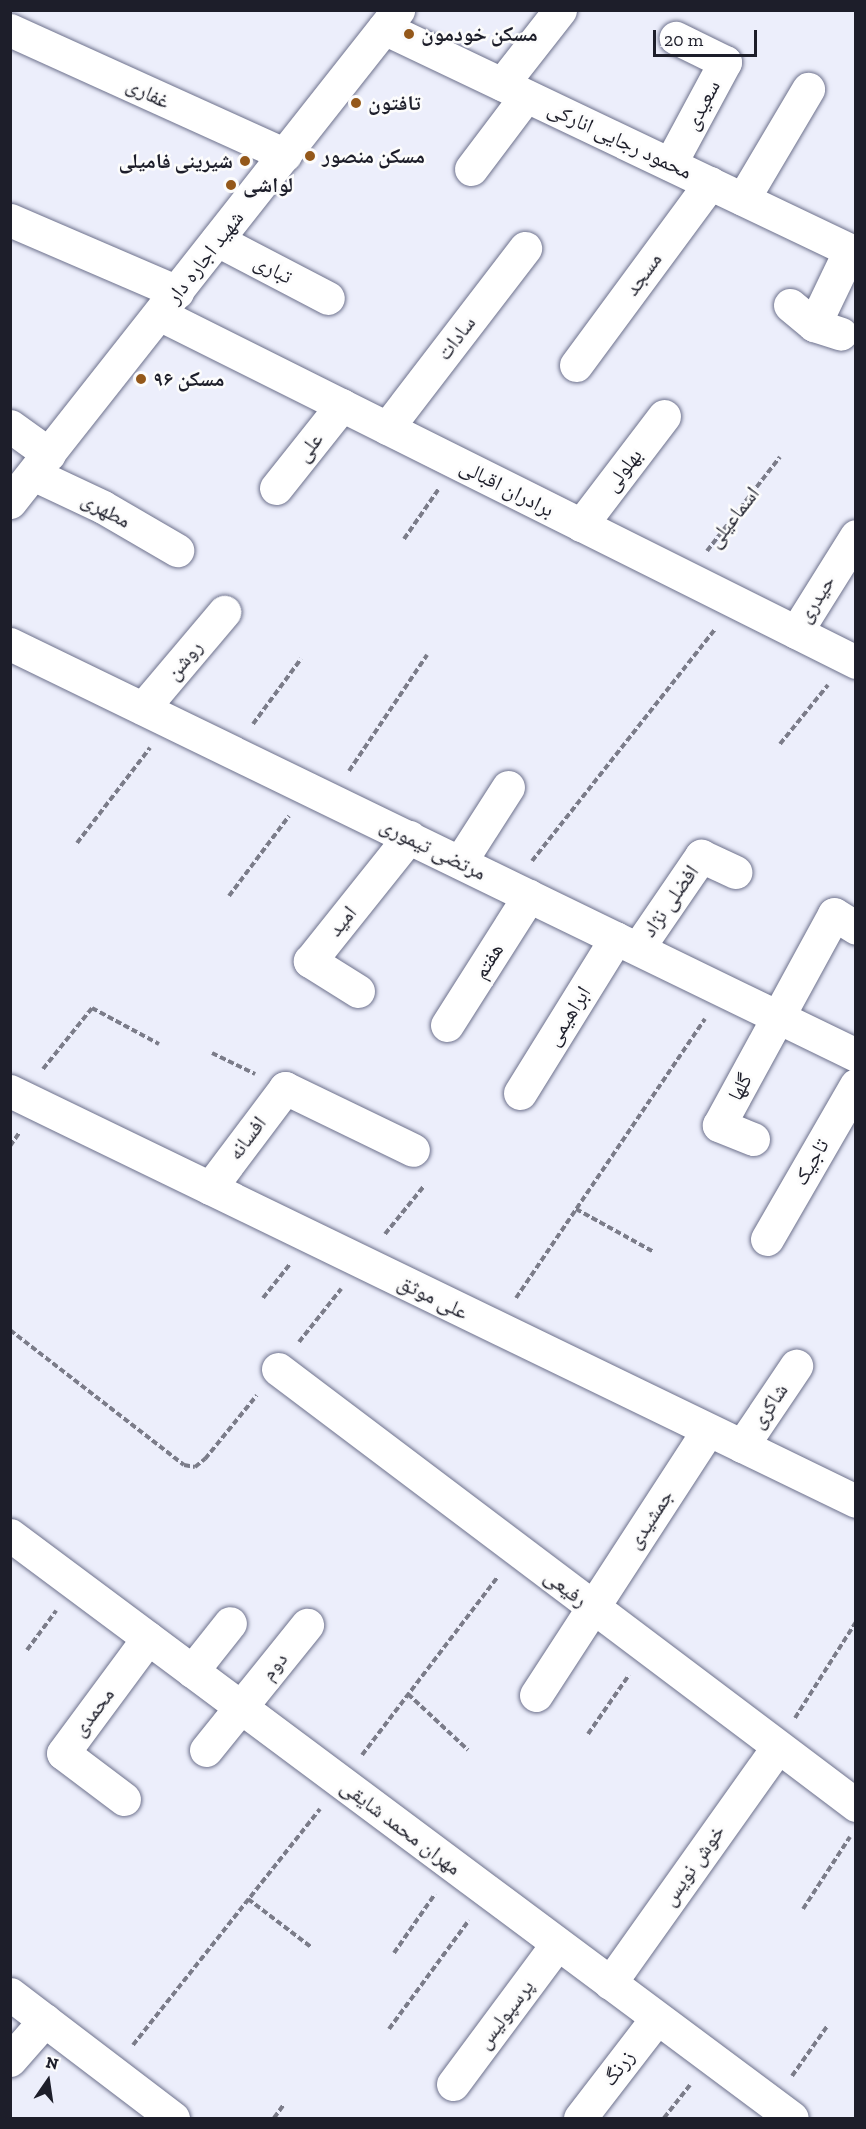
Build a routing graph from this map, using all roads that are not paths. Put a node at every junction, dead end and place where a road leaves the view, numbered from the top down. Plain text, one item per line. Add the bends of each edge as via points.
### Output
1 (560, 10) edge
2 (391, 19) edge
3 (10, 30) edge
4 (676, 38) dead end
5 (808, 89) dead end
6 (514, 90) junction
7 (285, 155) junction
8 (670, 164) junction
9 (471, 169) dead end
10 (710, 183) junction
11 (743, 199) junction
12 (10, 219) edge
13 (217, 240) junction
14 (525, 248) dead end
15 (853, 252) edge
16 (328, 298) dead end
17 (168, 303) junction
18 (815, 321) dead end
19 (576, 364) dead end
20 (342, 405) junction
21 (664, 416) dead end
22 (10, 426) edge
23 (387, 428) junction
24 (41, 464) junction
25 (276, 488) dead end
26 (10, 502) edge
27 (581, 525) junction
28 (855, 536) edge
29 (177, 550) dead end
30 (224, 612) dead end
31 (796, 632) junction
32 (10, 644) edge
33 (852, 660) edge
34 (157, 715) junction
35 (508, 787) dead end
36 (409, 837) junction
37 (460, 862) junction
38 (736, 872) dead end
39 (520, 892) junction
40 (855, 927) edge
41 (627, 943) junction
42 (358, 991) dead end
43 (778, 1017) junction
44 (447, 1025) dead end
45 (855, 1055) edge
46 (855, 1085) edge
47 (520, 1093) dead end
48 (16, 1094) edge
49 (753, 1139) dead end
50 (413, 1150) dead end
51 (210, 1188) junction
52 (767, 1239) dead end
53 (796, 1366) dead end
54 (278, 1369) road end
55 (708, 1430) junction
56 (742, 1446) junction
57 (855, 1501) edge
58 (10, 1535) edge
59 (592, 1608) junction
60 (230, 1623) dead end
61 (307, 1625) dead end
62 (148, 1638) junction
63 (192, 1671) junction
64 (536, 1695) dead end
65 (240, 1706) junction
66 (777, 1748) junction
67 (206, 1750) dead end
68 (124, 1799) dead end
69 (855, 1805) edge
70 (557, 1944) junction
71 (610, 1983) junction
72 (10, 1994) edge
73 (657, 2018) junction
74 (45, 2020) junction
75 (10, 2060) edge
76 (453, 2084) dead end
77 (782, 2111) edge
78 (173, 2118) edge
79 (580, 2118) edge

1 - 6 street
2 - 6 street, محمود رجایی انارکی
2 - 7 street, شهید اجاره دار
3 - 7 street, غفاری
4 - 8 street, سعیدی via 725,62
5 - 11 street
6 - 8 street, محمود رجایی انارکی
6 - 9 street
7 - 13 street, شهید اجاره دار
8 - 10 street, محمود رجایی انارکی
10 - 11 street, محمود رجایی انارکی
10 - 19 street, مسجد
11 - 15 street, محمود رجایی انارکی
12 - 17 street, برادران اقبالی
13 - 16 street, تباری
13 - 17 street, شهید اجاره دار
14 - 23 street, سادات
15 - 18 street
17 - 20 street, برادران اقبالی
17 - 24 street, شهید اجاره دار
20 - 23 street, برادران اقبالی
20 - 25 street, علی
21 - 27 street, بهلولی
22 - 24 street, مطهری
23 - 27 street, برادران اقبالی
24 - 26 street, شهید اجاره دار
24 - 29 street, مطهری via 103,507
27 - 31 street, برادران اقبالی
28 - 31 street, حیدری
30 - 34 street, روشن
31 - 33 street, برادران اقبالی
32 - 34 street, مرتضی تیموری
34 - 36 street, مرتضی تیموری
35 - 37 street
36 - 37 street, مرتضی تیموری
36 - 42 street, امید via 310,961
37 - 39 street, مرتضی تیموری
38 - 41 street, افضلی نژاد via 701,856
39 - 41 street, مرتضی تیموری
39 - 44 street, هفتم
40 - 43 street via 834,914
41 - 43 street, مرتضی تیموری
41 - 47 street, ابراهیمی
43 - 45 street, مرتضی تیموری
43 - 49 street, گلها via 719,1125
46 - 52 street, تاجیک
48 - 51 street, علی موثق
50 - 51 street, افسانه via 285,1088
51 - 55 street, علی موثق
53 - 56 street, شاکری
54 - 59 street, رفیعی
55 - 56 street, علی موثق
55 - 59 street, جمشیدی
56 - 57 street, علی موثق
58 - 62 street, مهران محمد شایقی
59 - 64 street, جمشیدی
59 - 66 street, رفیعی
60 - 63 street
61 - 65 street, دوم
62 - 63 street, مهران محمد شایقی
62 - 68 street, محمدی via 63,1753
63 - 65 street, مهران محمد شایقی
65 - 67 street, دوم
65 - 70 street, مهران محمد شایقی
66 - 69 street, رفیعی
66 - 71 street, خوش نویس
70 - 71 street, مهران محمد شایقی
70 - 76 street, پرسپولیس
71 - 73 street, مهران محمد شایقی
72 - 74 street
73 - 77 street, مهران محمد شایقی
73 - 79 street, زرنگ
74 - 75 street
74 - 78 street

